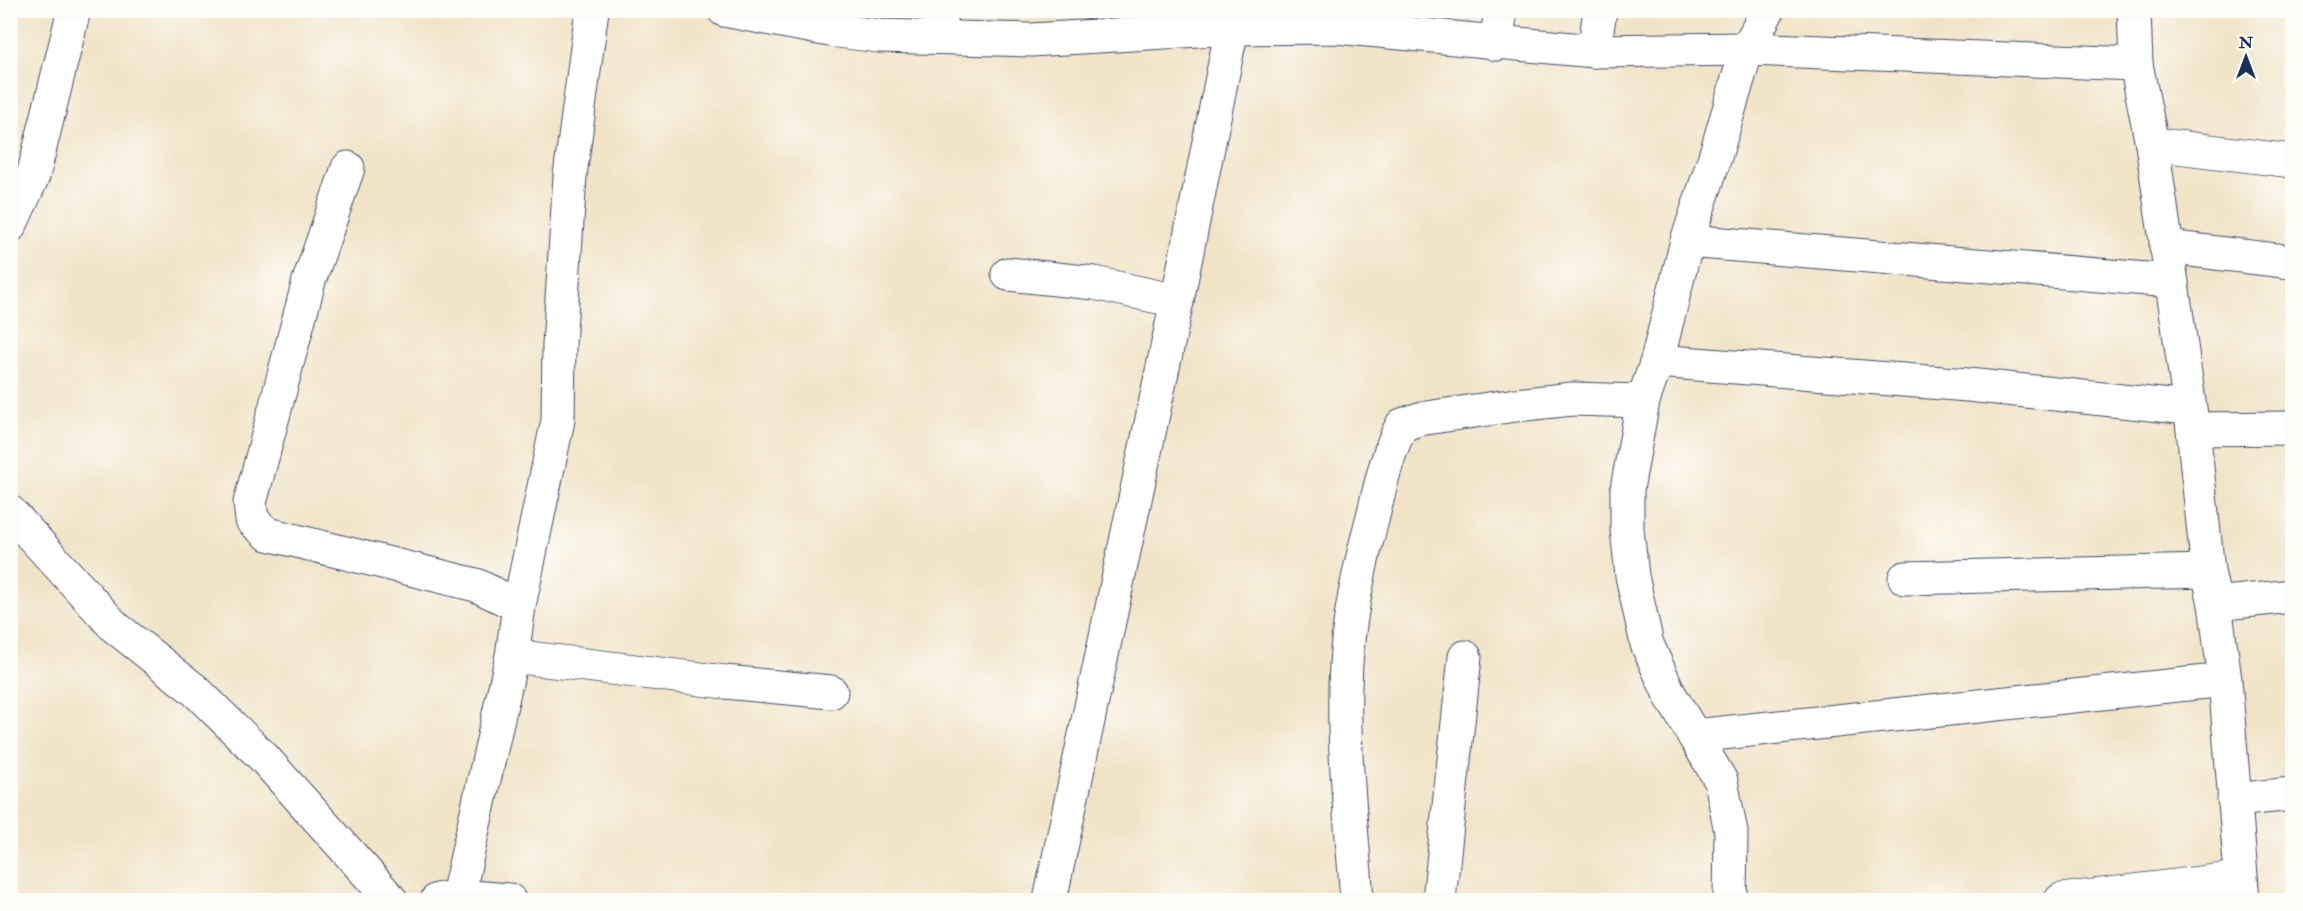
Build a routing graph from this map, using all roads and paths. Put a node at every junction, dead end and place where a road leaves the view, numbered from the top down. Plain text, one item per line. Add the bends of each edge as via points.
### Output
1 (74, 10) edge
2 (592, 10) edge
3 (724, 10) edge
4 (1502, 10) edge
5 (1600, 10) edge
6 (1768, 10) edge
7 (2134, 10) edge
8 (940, 24) edge
9 (1033, 25) edge
10 (1232, 28) junction
11 (1496, 44) junction
12 (1747, 49) junction
13 (1594, 51) junction
14 (2136, 64) junction
15 (2152, 144) junction
16 (2292, 160) edge
17 (348, 168) dead end
18 (10, 226) edge
19 (1687, 242) junction
20 (2166, 247) junction
21 (2292, 262) edge
22 (1008, 274) dead end
23 (2171, 281) junction
24 (1177, 301) junction
25 (1657, 361) junction
26 (1643, 401) junction
27 (2191, 418) junction
28 (2292, 428) edge
29 (15, 524) edge
30 (2208, 571) junction
31 (1905, 578) dead end
32 (2292, 596) edge
33 (2215, 604) junction
34 (519, 606) junction
35 (512, 656) junction
36 (1465, 657) dead end
37 (2225, 680) junction
38 (831, 692) dead end
39 (1694, 736) junction
40 (2292, 794) edge
41 (2234, 800) junction
42 (2242, 889) edge
43 (447, 898) edge
44 (391, 900) edge
45 (510, 900) edge
46 (1050, 900) edge
47 (1357, 900) edge
48 (1439, 900) edge
49 (1730, 900) edge
50 (2061, 900) edge

1 - 18 street via 33,176
2 - 34 street via 570,176 558,420
3 - 8 street via 879,36
4 - 11 street
5 - 13 street
6 - 12 street
7 - 14 street
8 - 9 street
9 - 10 street
10 - 11 street via 1336,27
10 - 24 street
11 - 13 street
12 - 13 street
12 - 14 street
12 - 19 street
14 - 15 street
15 - 16 street
15 - 20 street
17 - 34 street via 309,281 250,502 252,520 268,534 476,585
19 - 23 street
19 - 25 street
20 - 21 street
20 - 23 street
22 - 24 street via 1094,283
23 - 27 street
24 - 46 street
25 - 26 street
25 - 27 street via 1968,385
26 - 39 street via 1627,489 1632,576 1647,644
26 - 47 street via 1561,400 1419,419 1402,425 1388,458 1348,633 1345,696
27 - 28 street
27 - 30 street
29 - 44 street via 115,627 196,692 263,758
30 - 31 street
30 - 33 street
32 - 33 street
33 - 37 street
34 - 35 street
35 - 38 street
35 - 43 street
36 - 48 street
37 - 39 street
37 - 41 street
39 - 49 street via 1720,782 1731,832
40 - 41 street
41 - 42 street
42 - 50 street
43 - 45 street

